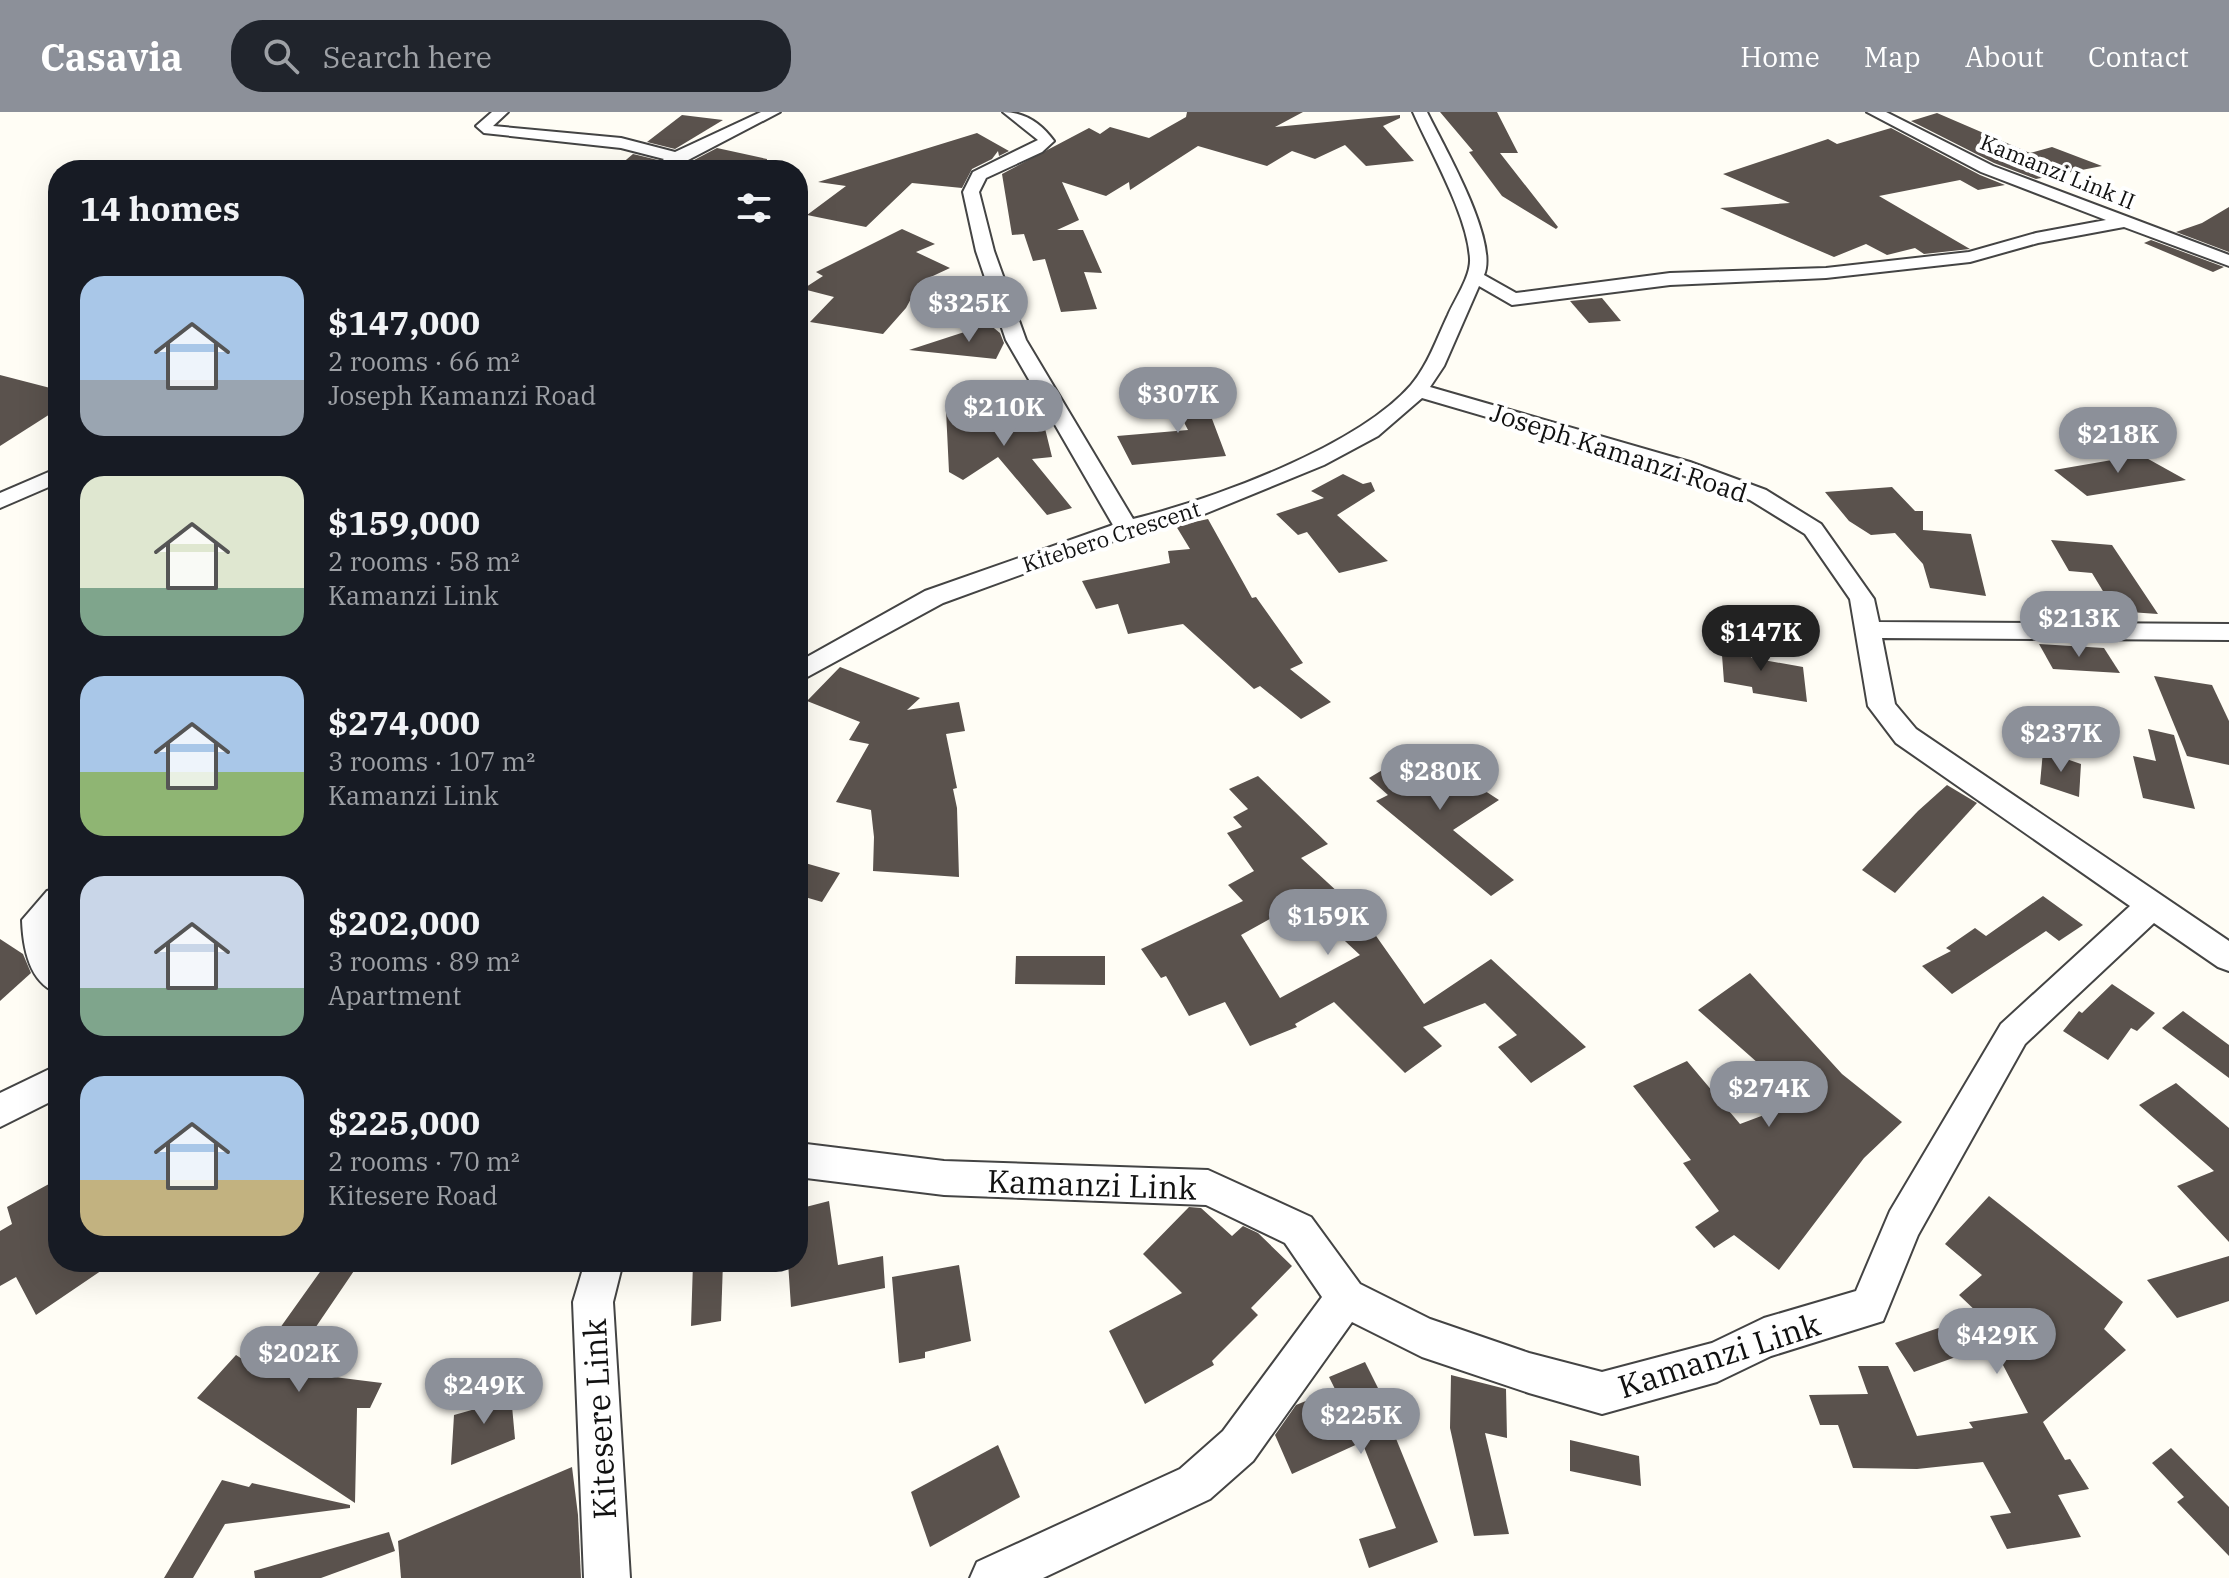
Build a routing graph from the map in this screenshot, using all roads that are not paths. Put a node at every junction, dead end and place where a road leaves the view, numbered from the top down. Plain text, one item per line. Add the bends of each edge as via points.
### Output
1 (501, 112) edge
2 (773, 112) edge
3 (1010, 112) edge
4 (1420, 112) edge
5 (1874, 112) edge
6 (677, 157) junction
7 (673, 160) edge
8 (2123, 222) junction
9 (2229, 261) edge
10 (1475, 277) junction
11 (1418, 390) junction
12 (48, 479) edge
13 (0, 501) edge
14 (1127, 528) junction
15 (1870, 630) junction
16 (2229, 632) edge
17 (808, 667) edge
18 (2151, 906) junction
19 (48, 910) edge
20 (2229, 958) edge
21 (48, 968) edge
22 (48, 1085) edge
23 (0, 1111) edge
24 (808, 1161) edge
25 (601, 1272) edge
26 (1346, 1298) junction
27 (607, 1578) edge
28 (993, 1578) edge

1 - 6 street via 484,126 621,143
2 - 6 street
3 - 14 street via 1046,141 979,175 971,192 985,251 1026,362 1047,388
4 - 10 street via 1477,236 1480,264
5 - 8 street, Kamanzi Link II via 1987,169
6 - 7 street
8 - 9 street, Kamanzi Link II
8 - 10 street via 1970,257 1826,273 1670,279 1512,299
10 - 11 street, Kitebero Crescent
11 - 14 street, Kitebero Crescent via 1370,431 1316,460 1189,512
11 - 15 street, Joseph Kamanzi Road via 1682,467 1758,495 1813,529 1862,599
12 - 13 street
14 - 17 street, Kitebero Crescent via 934,597
15 - 16 street
15 - 18 street, Joseph Kamanzi Road via 1882,706 1906,736
18 - 20 street, Joseph Kamanzi Road
18 - 26 street, Kamanzi Link via 2013,1034 1903,1224 1869,1307 1764,1338 1717,1362 1602,1393 1422,1337
19 - 21 street via 38,920 39,945
22 - 23 street
24 - 26 street, Kamanzi Link via 944,1178 1208,1188 1298,1230
25 - 27 street, Kitesere Link via 593,1302
26 - 28 street via 1238,1446 1195,1484

